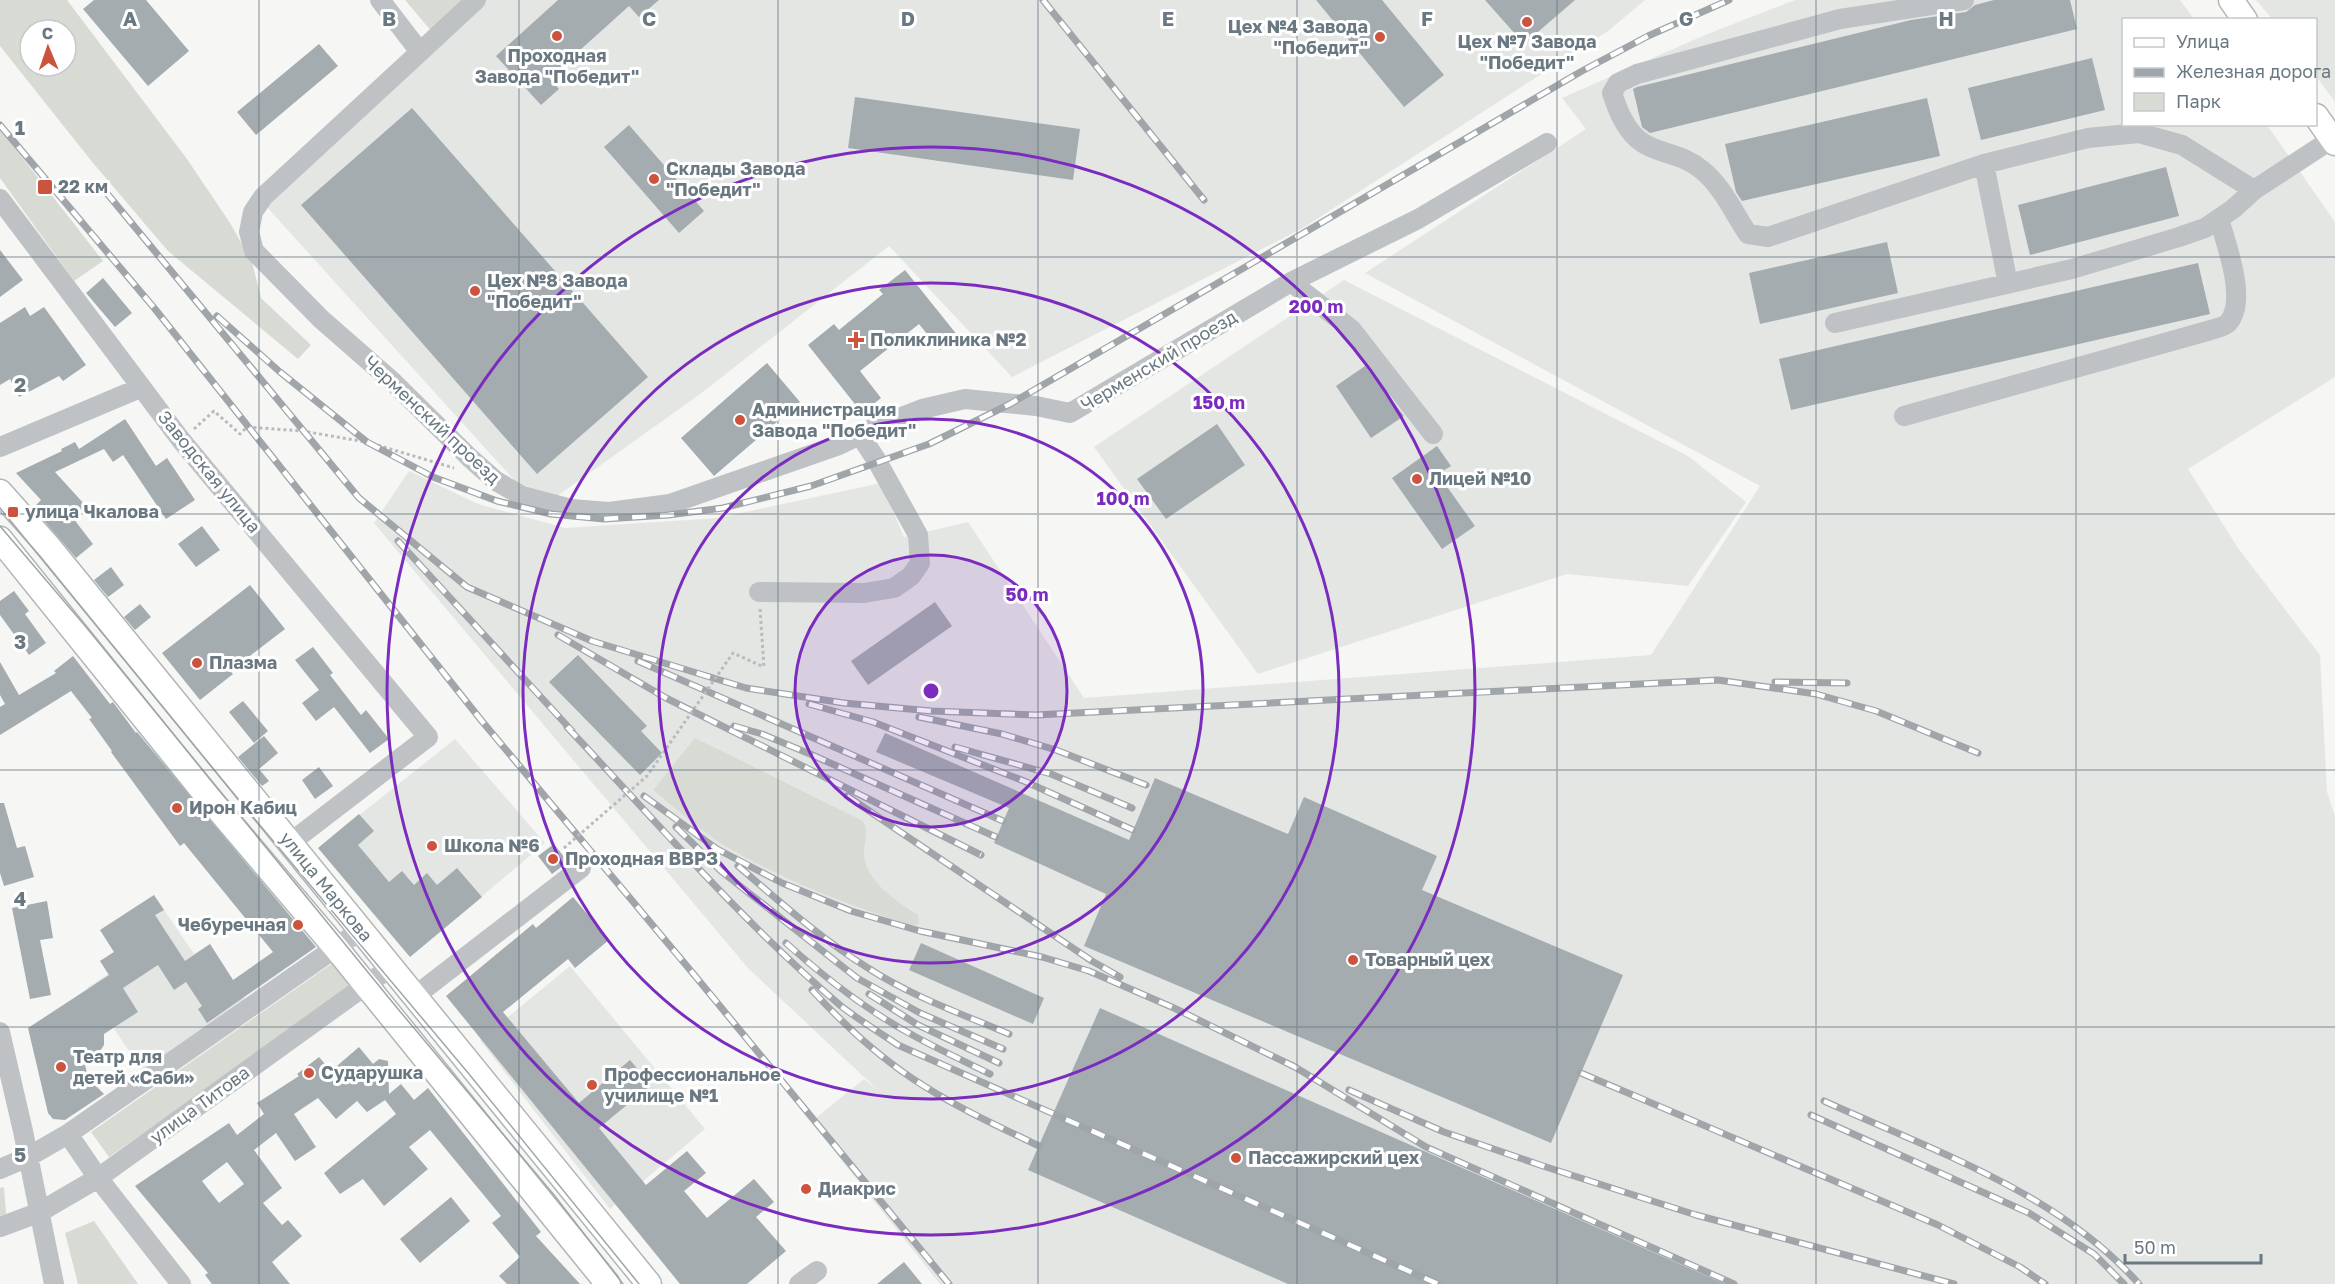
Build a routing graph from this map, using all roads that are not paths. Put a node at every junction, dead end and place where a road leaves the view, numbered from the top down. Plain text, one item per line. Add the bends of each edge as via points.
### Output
1 (380, 0) edge
2 (476, 0) edge
3 (1964, 0) edge
4 (2231, 0) edge
5 (2244, 18) edge
6 (420, 52) junction
7 (2317, 117) edge
8 (2334, 141) edge
9 (1547, 143) dead end
10 (1984, 164) junction
11 (2254, 190) junction
12 (0, 199) edge
13 (2219, 219) junction
14 (1291, 282) junction
15 (2007, 284) junction
16 (1835, 323) dead end
17 (140, 388) junction
18 (1904, 416) dead end
19 (1433, 434) dead end
20 (860, 435) junction
21 (0, 447) edge
22 (0, 492) edge
23 (0, 539) edge
24 (759, 592) road end
25 (290, 843) junction
26 (581, 868) dead end
27 (361, 930) junction
28 (336, 948) junction
29 (391, 967) junction
30 (365, 986) junction
31 (415, 996) junction
32 (0, 1032) edge
33 (68, 1134) junction
34 (28, 1157) junction
35 (0, 1169) edge
36 (98, 1178) junction
37 (38, 1213) junction
38 (0, 1227) edge
39 (817, 1270) dead end
40 (54, 1284) edge
41 (181, 1284) edge
42 (608, 1284) edge
43 (649, 1284) edge
44 (799, 1284) edge

1 - 6 street
2 - 6 street, Черменский проезд
3 - 10 street via 1840,19 1637,74 1618,83 1612,93 1629,130 1644,144 1685,158 1704,171 1748,234 1768,237
4 - 5 main road
6 - 20 street, Черменский проезд via 263,197 253,212 249,232 254,251 496,481 522,496 571,509 609,512 670,504 839,446
7 - 8 main road
8 - 11 street
9 - 14 street, Черменский проезд via 1418,219
10 - 11 street via 2088,138 2139,133 2182,145
10 - 15 street
11 - 13 street
12 - 17 street, Заводская улица
13 - 15 street via 2179,237
13 - 18 street via 2235,279 2235,309 2227,324
14 - 19 street via 1351,329
14 - 20 street, Черменский проезд via 1070,413 965,399 922,409
15 - 16 street
17 - 21 street
17 - 25 street, Заводская улица via 428,737
20 - 24 street via 918,535 920,563 911,576 894,588 864,593
22 - 25 main road, улица Маркова
23 - 28 main road, улица Маркова via 207,796
25 - 27 main road, улица Маркова
26 - 31 street
27 - 28 street
27 - 29 main road, улица Маркова
28 - 30 main road, улица Маркова
28 - 33 street
29 - 30 street, улица Титова
29 - 31 main road, улица Маркова
30 - 36 street, улица Титова
30 - 42 main road, улица Маркова
31 - 43 main road, улица Маркова
32 - 34 street
33 - 34 street
33 - 36 street
34 - 35 street
34 - 37 street
36 - 37 street, улица Титова
36 - 41 street
37 - 38 street, улица Титова
37 - 40 street
39 - 44 street

